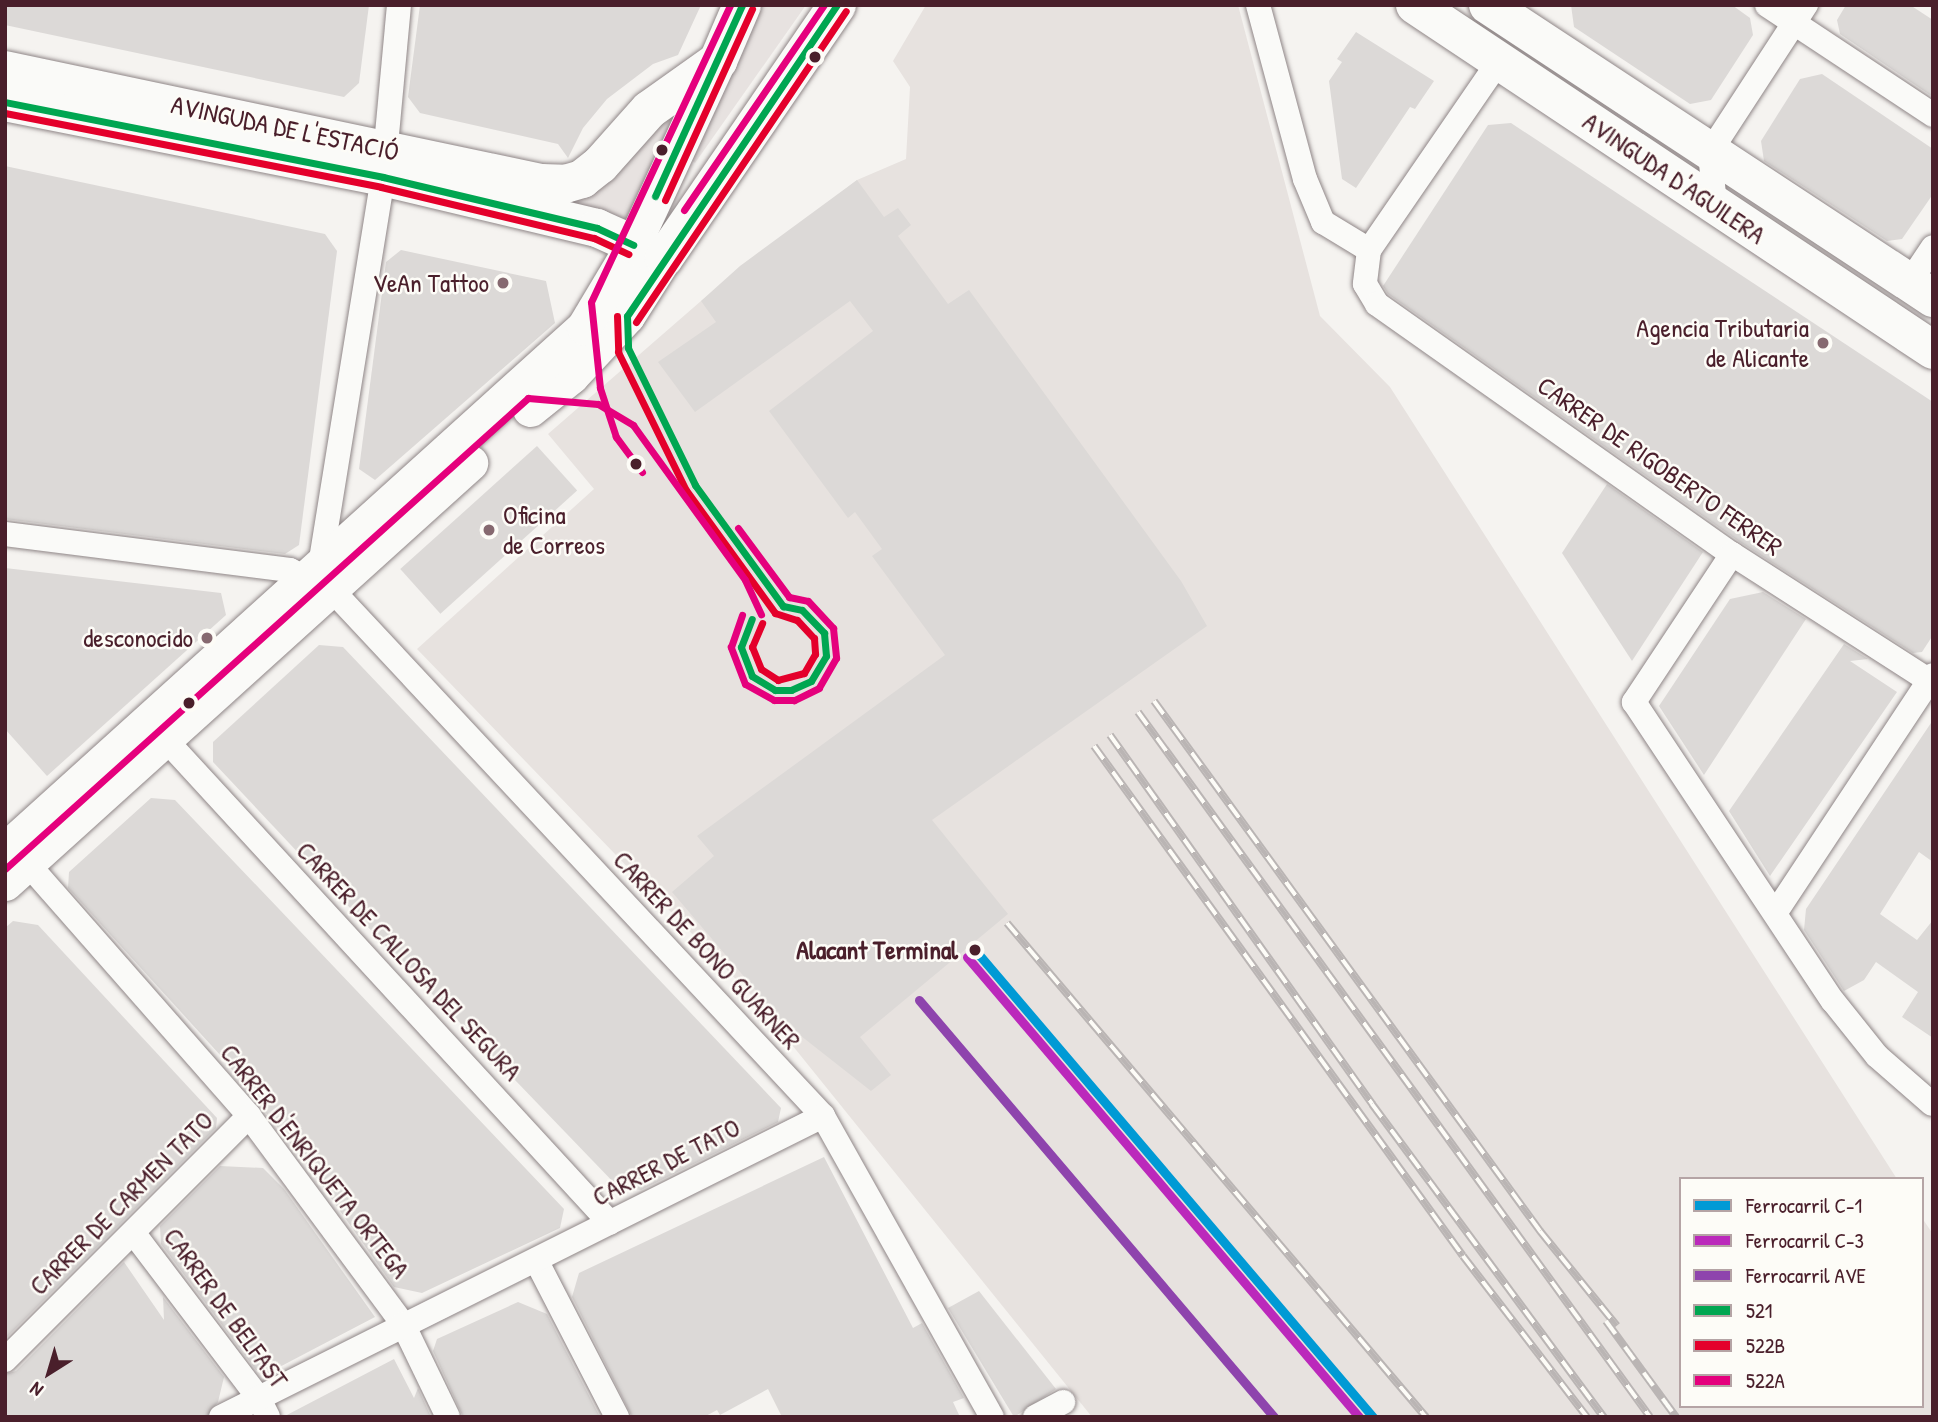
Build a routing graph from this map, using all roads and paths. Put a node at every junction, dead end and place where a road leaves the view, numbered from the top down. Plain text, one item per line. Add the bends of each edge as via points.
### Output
1 (399, 5) edge
2 (742, 5) edge
3 (1258, 5) edge
4 (1415, 5) edge
5 (1767, 5) edge
6 (833, 6) edge
7 (1512, 12) edge
8 (1800, 14) edge
9 (718, 61) junction
10 (1499, 61) junction
11 (5, 70) edge
12 (5, 102) edge
13 (1933, 115) edge
14 (1710, 152) junction
15 (383, 163) junction
16 (1715, 206) junction
17 (1933, 247) edge
18 (1370, 250) junction
19 (648, 251) junction
20 (1921, 290) edge
21 (1933, 350) edge
22 (5, 534) edge
23 (1732, 554) junction
24 (319, 578) junction
25 (1931, 679) edge
26 (165, 739) junction
27 (12, 865) edge
28 (1776, 912) junction
29 (1932, 1104) edge
30 (248, 1116) junction
31 (823, 1116) junction
32 (610, 1223) junction
33 (135, 1235) junction
34 (536, 1260) junction
35 (403, 1324) junction
36 (5, 1360) edge
37 (1063, 1402) dead end
38 (263, 1407) edge
39 (221, 1417) edge
40 (448, 1417) edge
41 (617, 1417) edge
42 (992, 1417) edge
43 (1035, 1417) edge

1 - 15 street
2 - 9 main road
3 - 18 street via 1305,179 1323,222
4 - 10 main road, AVINGUDA D'AGUILERA
5 - 8 street
6 - 19 main road
7 - 14 main road, AVINGUDA D'AGUILERA
8 - 13 street
8 - 14 street
9 - 15 main road, AVINGUDA DE L'ESTACIÓ via 649,110 582,179 541,183
9 - 19 main road
10 - 16 main road, AVINGUDA D'AGUILERA
10 - 18 street
11 - 15 main road, AVINGUDA DE L'ESTACIÓ
12 - 15 main road, AVINGUDA DE L'ESTACIÓ
14 - 16 street
14 - 20 main road, AVINGUDA D'AGUILERA
15 - 19 main road, AVINGUDA DE L'ESTACIÓ via 597,228
15 - 24 street
16 - 21 main road, AVINGUDA D'AGUILERA
17 - 20 street
18 - 23 street, CARRER DE RIGOBERTO FERRER via 1365,284 1377,304
19 - 24 main road via 627,316 571,376
22 - 24 street via 290,570
23 - 25 street, CARRER DE RIGOBERTO FERRER
23 - 28 street via 1634,702
24 - 26 main road
24 - 27 main road
24 - 31 street, CARRER DE BONO GUARNER
25 - 28 street
26 - 27 main road
26 - 32 street, CARRER DE CALLOSA DEL SEGURA
27 - 30 street, CARRER D'ENRIQUETA ORTEGA
28 - 29 street via 1833,1001 1877,1056
30 - 33 street, CARRER DE CARMEN TATO
30 - 35 street, CARRER D'ENRIQUETA ORTEGA
31 - 32 street, CARRER DE TATO
31 - 42 street, CARRER DE BONO GUARNER
32 - 34 street, CARRER DE TATO
33 - 36 street, CARRER DE CARMEN TATO
33 - 38 street, CARRER DE BELFAST
34 - 35 street, CARRER DE TATO
34 - 41 street
35 - 38 street, CARRER DE TATO
35 - 40 street, CARRER D'ENRIQUETA ORTEGA
37 - 43 street
38 - 39 street, CARRER DE TATO

